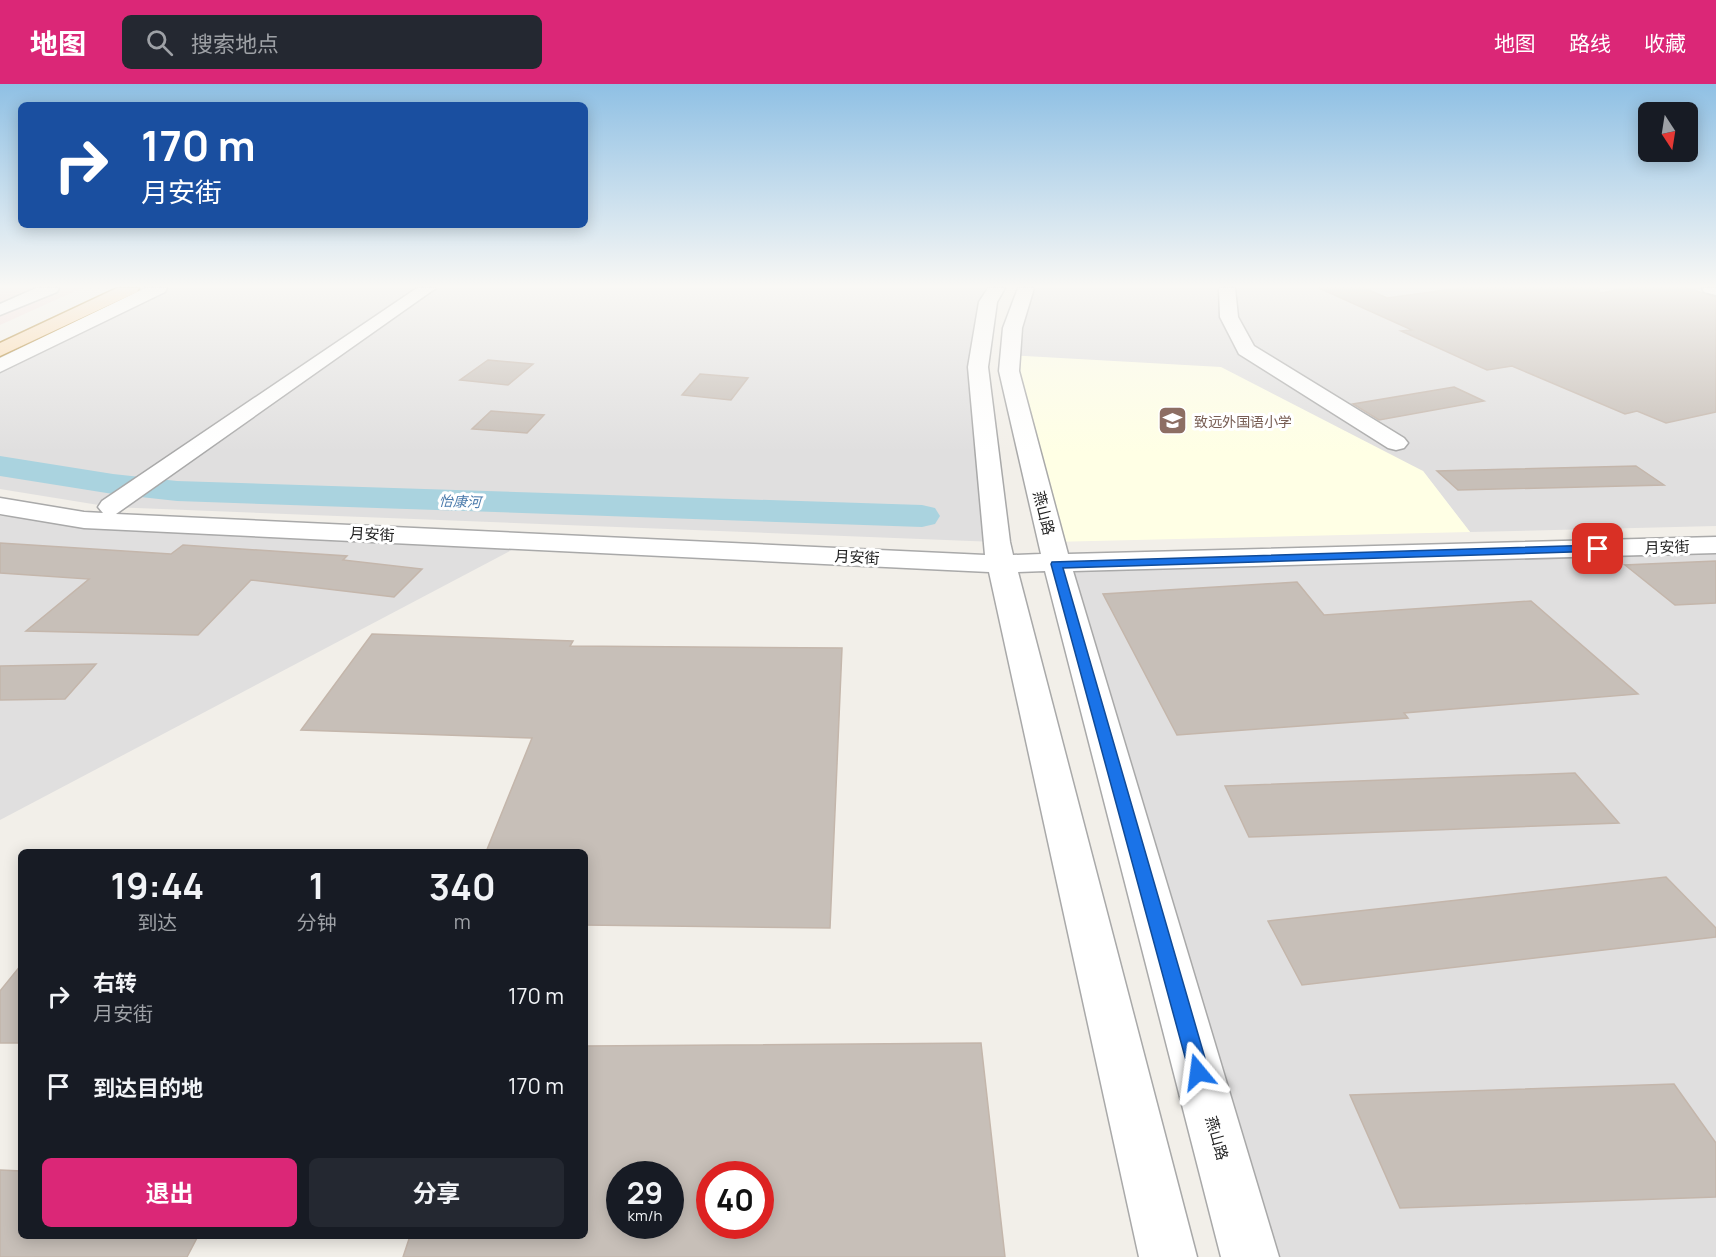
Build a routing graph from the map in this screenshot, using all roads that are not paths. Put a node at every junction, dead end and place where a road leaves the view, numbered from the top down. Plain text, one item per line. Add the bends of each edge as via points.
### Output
1 (15, 343) edge
2 (47, 343) edge
3 (349, 343) edge
4 (982, 343) edge
5 (1011, 343) edge
6 (1242, 343) edge
7 (0, 350) edge
8 (0, 366) edge
9 (1396, 443) dead end
10 (0, 489) edge
11 (0, 506) edge
12 (111, 506) junction
13 (1716, 526) edge
14 (1716, 545) edge
15 (999, 553) junction
16 (1054, 553) junction
17 (1168, 1257) edge
18 (1250, 1257) edge

1 - 7 main road
2 - 8 street
3 - 12 street
4 - 15 street via 978,367
5 - 16 street, 燕山路 via 1009,371
6 - 9 street via 1246,350
10 - 12 street
11 - 15 street, 月安街 via 84,520
12 - 15 street
13 - 16 street
14 - 16 street, 月安街
15 - 16 street, 月安街
15 - 17 street
16 - 18 street, 燕山路

